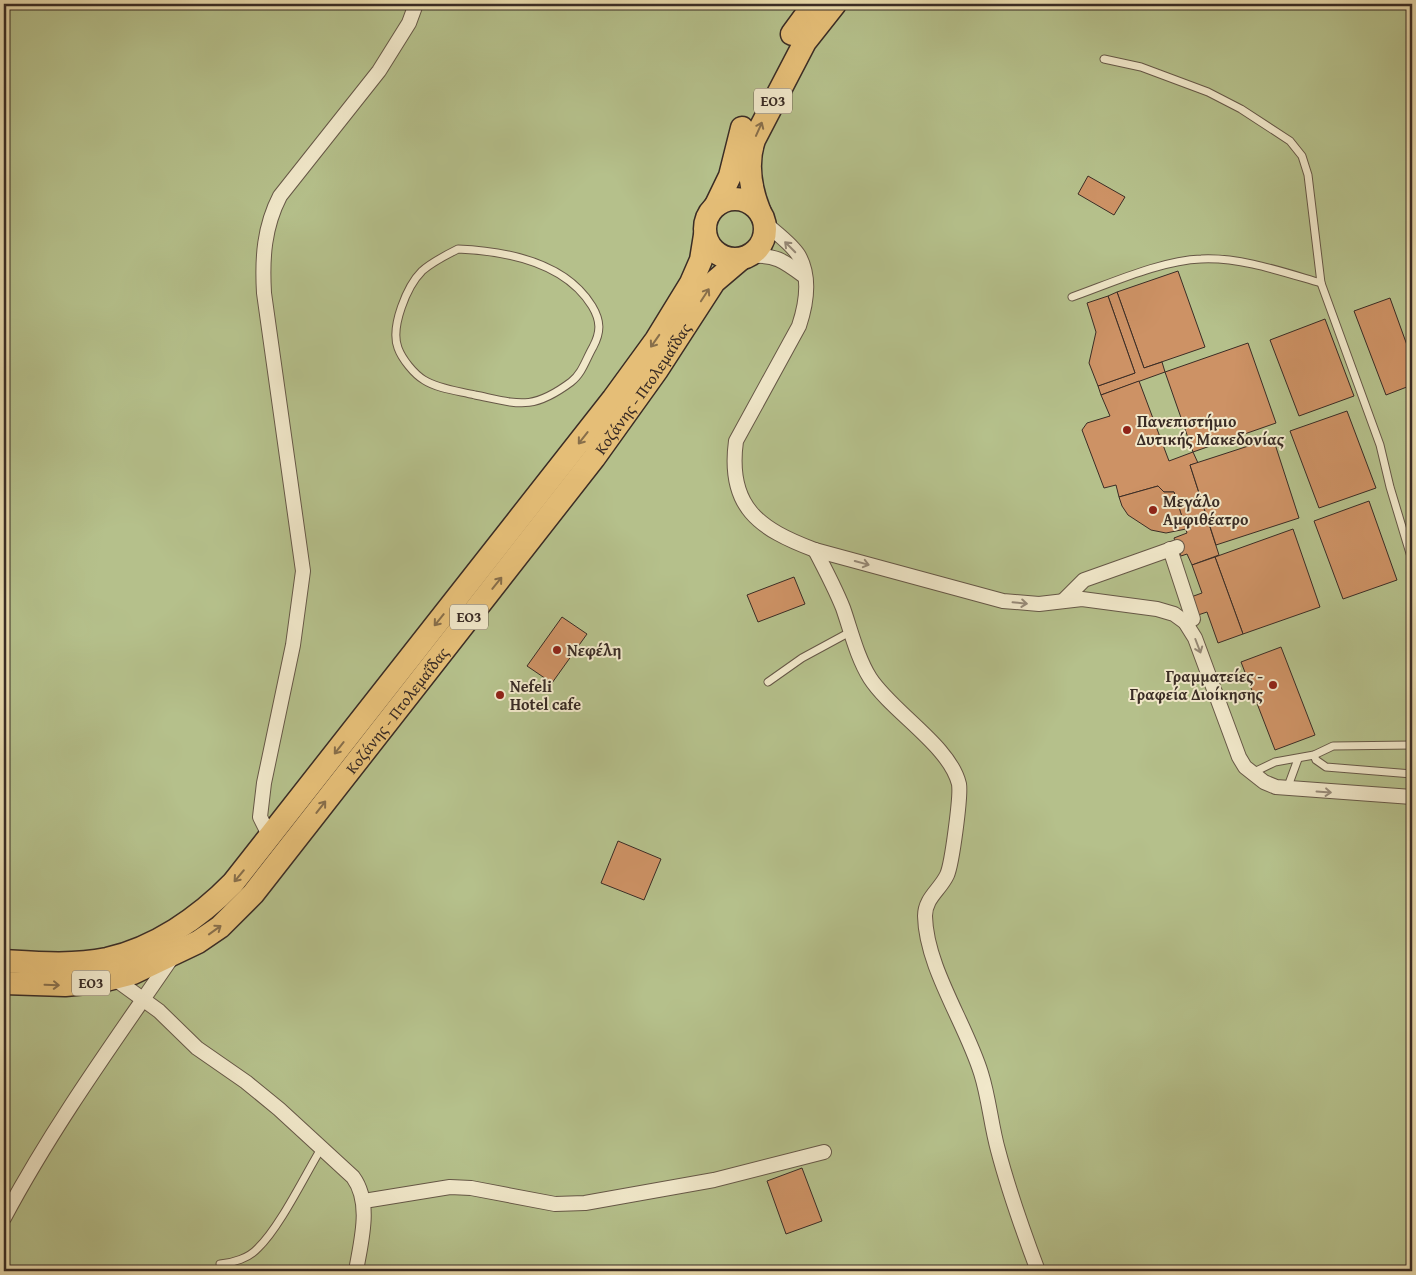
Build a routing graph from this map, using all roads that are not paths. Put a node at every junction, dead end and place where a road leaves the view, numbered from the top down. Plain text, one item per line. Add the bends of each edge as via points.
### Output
1 (416, 4) edge
2 (814, 4) edge
3 (834, 4) edge
4 (1104, 59) dead end
5 (716, 205) junction
6 (762, 217) junction
7 (705, 235) junction
8 (745, 257) junction
9 (804, 276) junction
10 (1321, 283) junction
11 (1072, 297) dead end
12 (599, 317) joint
13 (815, 550) junction
14 (1412, 560) edge
15 (1064, 600) junction
16 (1185, 622) junction
17 (850, 632) junction
18 (768, 682) dead end
19 (1412, 745) edge
20 (1314, 755) junction
21 (1298, 758) junction
22 (1252, 773) junction
23 (1412, 774) edge
24 (1287, 789) junction
25 (1412, 797) edge
26 (270, 837) junction
27 (174, 955) junction
28 (4, 961) edge
29 (116, 979) junction
30 (4, 983) edge
31 (144, 999) junction
32 (322, 1147) junction
33 (824, 1152) dead end
34 (364, 1201) junction
35 (4, 1218) edge
36 (220, 1264) dead end
37 (356, 1271) edge
38 (1038, 1271) edge

1 - 26 street via 409,22 379,71 280,196 267,232 262,268 264,293 303,571 293,645 264,783 260,817
2 - 5 main road, ΕΟ3 via 782,50 748,114 727,184
6 -> 3 main road, ΕΟ3 via 750,177 754,140 800,50
4 - 10 lane via 1141,67 1208,92 1290,141 1302,156 1308,175
5 - 6 main road via 738,198 750,202
5 - 7 main road, ΕΟ3 via 706,219
6 - 8 main road, ΕΟ3 via 762,242
9 -> 6 street via 800,257
7 - 8 main road via 718,254 730,259
7 -> 26 main road, Κοζάνης - Πτολεμαΐδας / ΕΟ3 via 698,271 656,340 565,462
8 - 9 street via 767,255 778,258
27 -> 8 main road, Κοζάνης - Πτολεμαΐδας / ΕΟ3 via 220,926 253,894 571,488 657,370 714,282
9 - 13 street via 805,306 799,326 736,441 734,468 742,499 759,521 779,536
10 - 11 lane via 1264,267 1199,259
10 - 14 lane via 1380,445
12 - 12 lane via 598,337 577,377 540,401 525,404 442,387 424,380 410,367 398,347 400,309 409,291 422,272 458,249 521,258 566,278 584,294
13 -> 15 street via 1003,601 1031,604
13 - 17 street via 843,608
15 - 16 street via 1082,599 1157,609 1174,614
15 - 16 street via 1084,580 1173,548 1193,619
16 -> 22 street via 1195,638 1238,757
17 - 18 lane via 802,658
17 - 38 street via 870,678 928,739 951,767 958,783 959,801 950,867 927,904 927,929 942,979 981,1073 997,1149 1016,1214
19 - 20 lane via 1333,746
20 - 21 lane
20 - 23 lane via 1326,767
21 - 22 lane via 1275,762
21 - 24 lane
22 - 24 street via 1264,782
24 -> 25 street
26 -> 28 main road, Κοζάνης - Πτολεμαΐδας / ΕΟ3 via 216,900 166,935 108,958 76,963
27 - 29 main road, Κοζάνης - Πτολεμαΐδας / ΕΟ3
27 - 31 street
30 -> 29 main road, Κοζάνης - Πτολεμαΐδας / ΕΟ3 via 65,985
29 - 31 street
31 - 32 street via 197,1048 246,1082
31 - 35 street via 76,1095
32 - 34 street via 353,1177
32 - 36 lane via 258,1249 239,1260
33 - 34 street via 714,1180 585,1203 555,1204 450,1187
34 - 37 street

